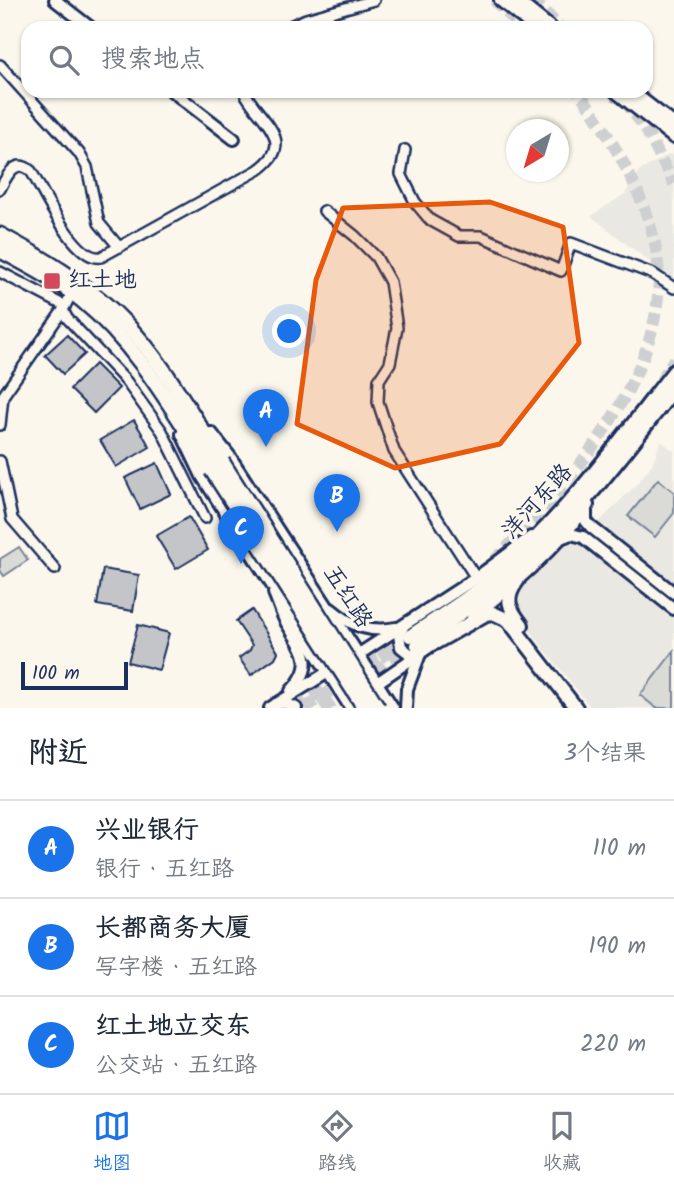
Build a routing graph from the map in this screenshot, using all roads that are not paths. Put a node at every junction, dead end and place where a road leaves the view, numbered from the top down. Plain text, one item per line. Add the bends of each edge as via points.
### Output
1 (55, 0) edge
2 (374, 0) edge
3 (501, 0) edge
4 (515, 0) edge
5 (82, 21) edge
6 (302, 21) edge
7 (527, 21) edge
8 (541, 21) edge
9 (0, 65) edge
10 (21, 88) edge
11 (30, 98) edge
12 (181, 98) edge
13 (249, 98) edge
14 (625, 98) edge
15 (639, 98) edge
16 (674, 125) edge
17 (674, 137) edge
18 (234, 139) dead end
19 (405, 150) dead end
20 (0, 189) edge
21 (324, 211) dead end
22 (0, 234) edge
23 (119, 247) junction
24 (0, 250) edge
25 (0, 272) edge
26 (674, 288) edge
27 (67, 303) junction
28 (674, 372) tunnel mouth
29 (674, 389) tunnel mouth
30 (173, 397) junction
31 (0, 425) edge
32 (0, 461) edge
33 (217, 466) junction
34 (611, 470) junction
35 (586, 507) junction
36 (205, 518) dead end
37 (554, 519) junction
38 (563, 537) junction
39 (55, 569) dead end
40 (476, 578) junction
41 (518, 580) junction
42 (270, 581) junction
43 (674, 593) edge
44 (325, 604) junction
45 (674, 608) edge
46 (296, 623) junction
47 (412, 641) junction
48 (435, 643) junction
49 (358, 655) junction
50 (328, 672) junction
51 (376, 683) junction
52 (273, 706) edge
53 (346, 706) edge
54 (296, 708) edge
55 (365, 708) edge
56 (379, 708) edge
57 (392, 708) edge
58 (406, 708) edge
59 (576, 708) edge
60 (586, 708) edge

1 - 5 street
2 - 6 street
3 - 7 main road
4 - 8 main road
9 - 10 street
11 - 23 street via 79,153 87,167 99,223
12 - 18 street
13 - 23 street via 275,134 270,160
14 - 17 main road
15 - 16 main road
19 - 26 street via 401,173 415,202 430,220 460,236 481,236 561,271 571,243 653,274
20 - 23 street via 12,169 26,166 82,251 96,258
21 - 40 street via 376,257 390,282 397,328 390,363 379,380 379,402 394,451
22 - 30 highway, 五红路 via 89,290 143,343
24 - 27 highway, 五红路
25 - 27 street
27 - 30 highway, 五红路 via 101,317
27 - 31 street via 3,396
27 - 36 street via 68,318 126,381 162,431
28 - 37 main road, 洋河东路
29 - 34 main road, 洋河东路
30 - 33 highway, 五红路
30 - 42 main road, 五红路 via 203,475
30 - 44 main road, 五红路 via 229,457
32 - 39 street via 12,519
33 - 55 highway, bridge
33 - 56 highway, bridge
34 - 35 street
34 - 47 main road, 洋河东路 via 538,550 468,609
35 - 38 street
35 - 43 street via 591,527
37 - 40 street
37 - 47 main road, 洋河东路 via 500,572
38 - 41 street
38 - 45 street via 583,537
40 - 47 street
41 - 48 street
41 - 60 main road via 509,595 510,608
42 - 46 main road, 五红路
42 - 52 street via 306,657 304,674
44 - 46 main road via 315,621
44 - 47 street via 360,627
44 - 49 main road, 五红路
46 - 50 main road, 五红路
47 - 48 street
47 - 49 street
47 - 51 street
47 - 58 street
48 - 59 main road via 486,614 500,615
49 - 50 street
49 - 51 main road, 五红路
50 - 52 street
50 - 53 main road, 五红路
51 - 53 street
51 - 57 main road, 五红路
52 - 54 street via 286,703

